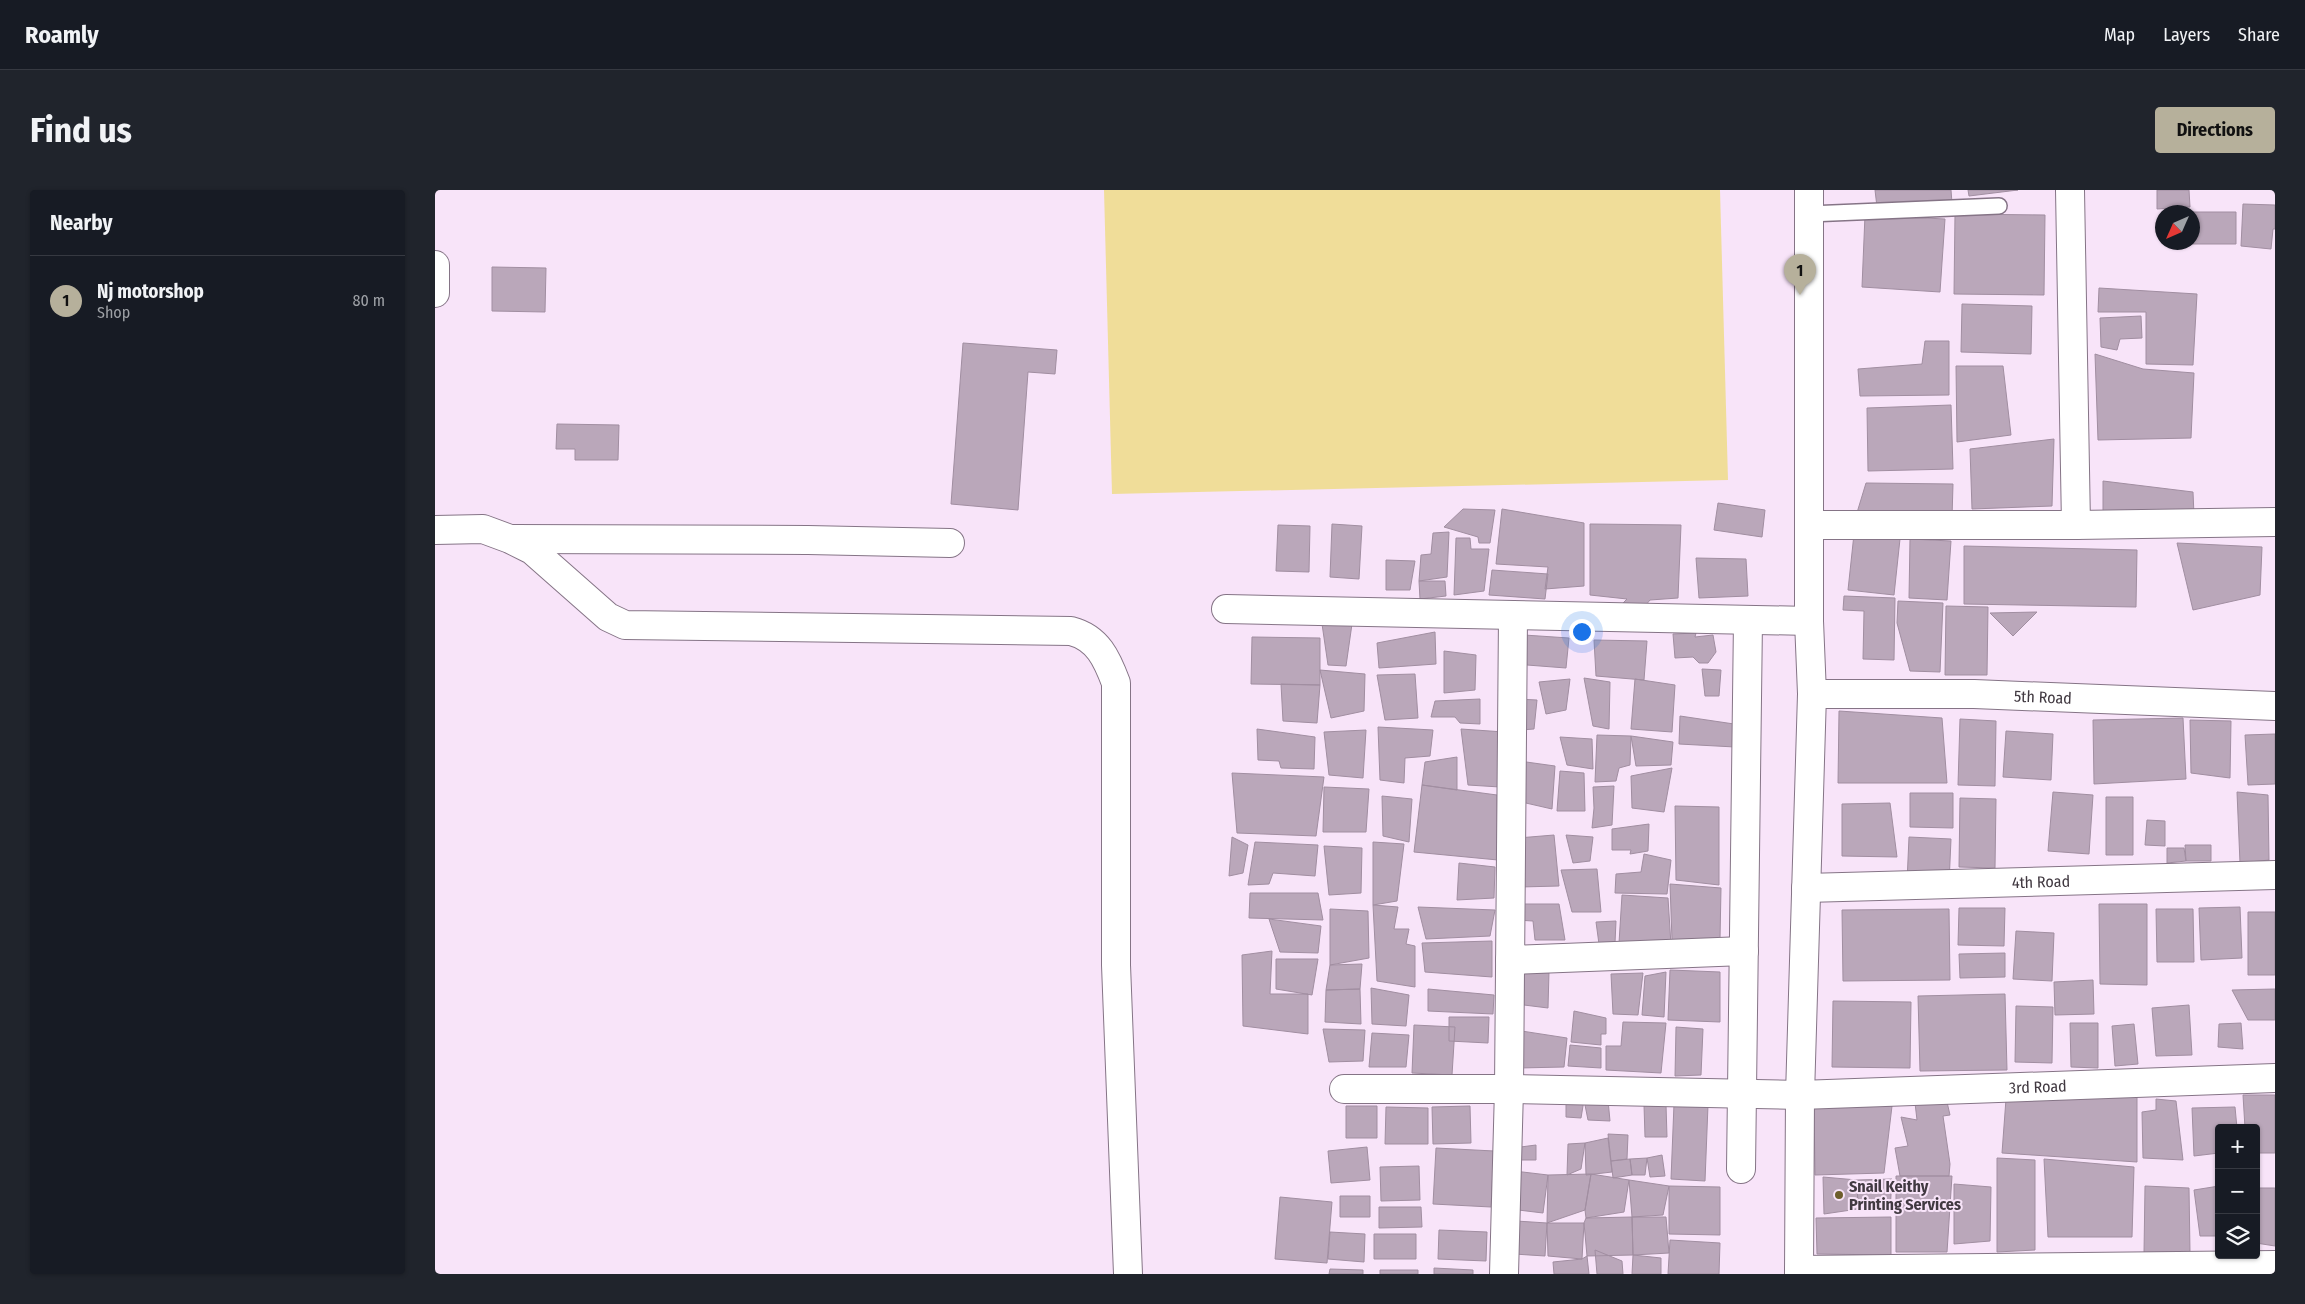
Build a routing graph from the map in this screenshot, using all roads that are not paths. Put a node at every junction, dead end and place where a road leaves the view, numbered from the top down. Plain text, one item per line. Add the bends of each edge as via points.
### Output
1 (2069, 190) edge
2 (1809, 202) edge
3 (1999, 206) dead end
4 (435, 265) edge
5 (435, 293) edge
6 (2275, 522) edge
7 (1810, 525) junction
8 (2075, 525) junction
9 (435, 530) edge
10 (510, 539) junction
11 (950, 543) dead end
12 (1226, 609) dead end
13 (1513, 616) junction
14 (1748, 620) junction
15 (1809, 621) junction
16 (1812, 694) junction
17 (2275, 706) edge
18 (2275, 875) edge
19 (1806, 888) junction
20 (1745, 951) junction
21 (1510, 960) junction
22 (2275, 1078) edge
23 (1344, 1088) dead end
24 (1509, 1089) junction
25 (1743, 1093) junction
26 (1800, 1095) junction
27 (1741, 1169) dead end
28 (2275, 1265) edge
29 (1799, 1272) edge
30 (1128, 1274) edge
31 (1504, 1274) edge

1 - 8 street
2 - 3 lane
2 - 7 street
4 - 5 street
6 - 8 street
7 - 8 street
7 - 15 street
9 - 10 street via 483,529
10 - 11 street
10 - 30 street via 532,550 608,617 625,625 1071,631 1090,639 1100,648 1116,683 1115,965
12 - 13 street
13 - 14 street
13 - 21 street
14 - 15 street
14 - 20 street
15 - 16 street
16 - 17 street, 5th Road via 1974,694
16 - 19 street
18 - 19 street, 4th Road
19 - 26 street
20 - 21 street
20 - 25 street
21 - 24 street
22 - 26 street, 3rd Road
23 - 24 street, 3rd Road
24 - 25 street, 3rd Road
24 - 31 street
25 - 26 street, 3rd Road
25 - 27 street
26 - 29 street
28 - 29 street

